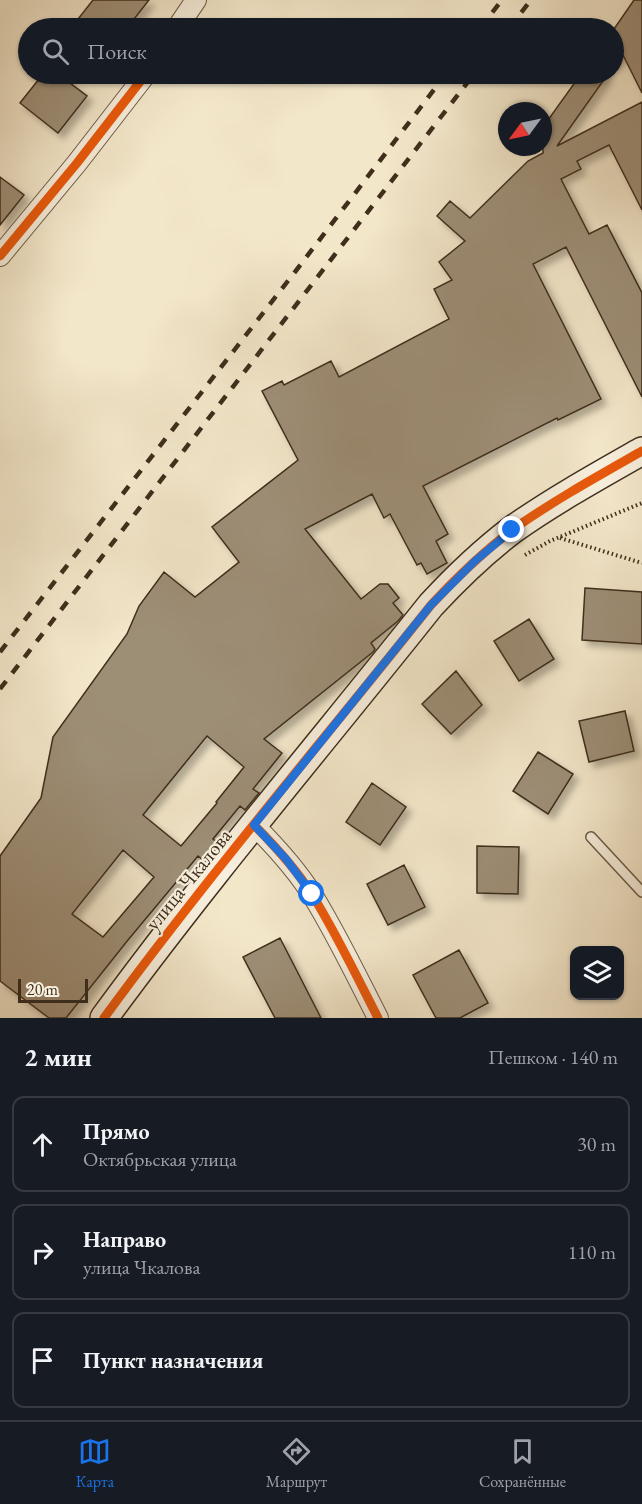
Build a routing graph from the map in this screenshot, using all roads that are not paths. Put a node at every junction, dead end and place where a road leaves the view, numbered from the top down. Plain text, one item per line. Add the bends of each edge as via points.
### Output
1 (196, 0) edge
2 (184, 18) edge
3 (138, 84) edge
4 (0, 256) edge
5 (642, 451) edge
6 (254, 825) junction
7 (591, 837) dead end
8 (642, 892) edge
9 (104, 1018) edge
10 (378, 1018) edge

1 - 2 street
3 - 4 street
5 - 6 street, улица Чкалова via 512,530 459,576 431,605
6 - 9 street, улица Чкалова
6 - 10 street via 312,894
7 - 8 lane

